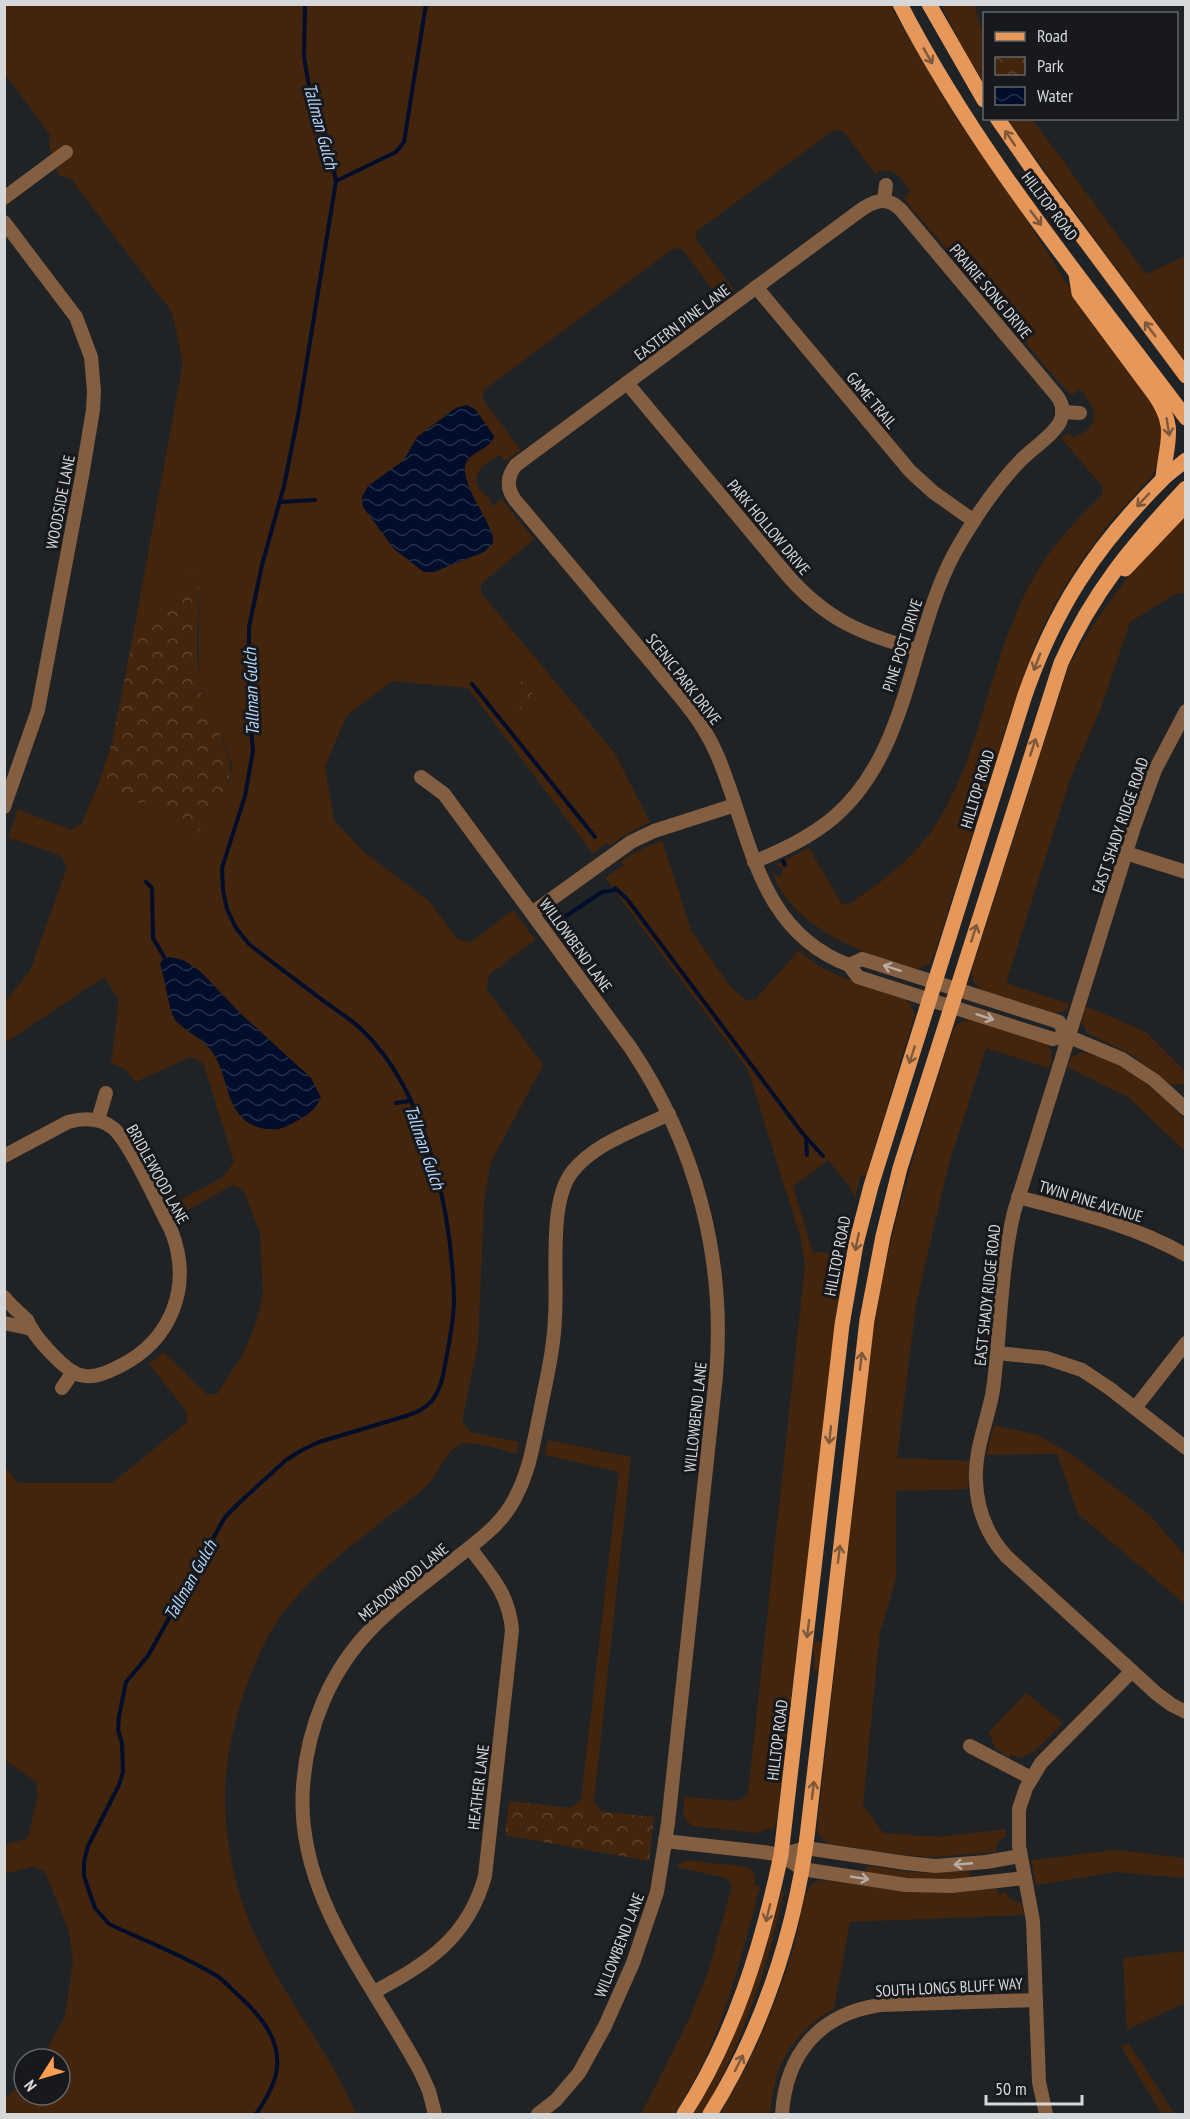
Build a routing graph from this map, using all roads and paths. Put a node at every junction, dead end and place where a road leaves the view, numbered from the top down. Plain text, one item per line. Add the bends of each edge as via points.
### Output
1 (900, 4) edge
2 (929, 4) edge
3 (983, 98) edge
4 (998, 120) edge
5 (66, 152) dead end
6 (886, 185) dead end
7 (4, 198) edge
8 (884, 200) junction
9 (4, 222) edge
10 (1076, 271) junction
11 (756, 287) junction
12 (1185, 376) edge
13 (627, 383) junction
14 (1062, 412) junction
15 (1080, 413) dead end
16 (1185, 418) edge
17 (1185, 460) edge
18 (1163, 478) junction
19 (501, 480) joint
20 (1185, 488) edge
21 (1185, 505) edge
22 (974, 521) junction
23 (1107, 579) junction
24 (918, 650) junction
25 (1185, 711) edge
26 (421, 777) dead end
27 (735, 805) junction
28 (4, 807) edge
29 (1126, 853) junction
30 (754, 862) junction
31 (1185, 872) edge
32 (532, 913) junction
33 (849, 965) junction
34 (935, 982) junction
35 (957, 989) junction
36 (929, 999) junction
37 (951, 1006) junction
38 (1067, 1036) junction
39 (106, 1093) dead end
40 (1183, 1102) edge
41 (669, 1114) junction
42 (98, 1120) junction
43 (4, 1156) edge
44 (1018, 1197) junction
45 (1185, 1256) edge
46 (4, 1297) edge
47 (4, 1323) edge
48 (32, 1329) junction
49 (1185, 1343) edge
50 (997, 1353) junction
51 (73, 1372) junction
52 (62, 1388) dead end
53 (1135, 1408) junction
54 (1185, 1448) edge
55 (470, 1548) junction
56 (1132, 1671) junction
57 (1185, 1712) edge
58 (969, 1746) dead end
59 (1031, 1778) junction
60 (665, 1841) junction
61 (806, 1848) junction
62 (781, 1855) junction
63 (1020, 1856) junction
64 (802, 1869) junction
65 (1025, 1878) junction
66 (374, 1992) junction
67 (1036, 2000) junction
68 (435, 2115) edge
69 (538, 2115) edge
70 (684, 2115) edge
71 (710, 2115) edge
72 (782, 2115) edge
73 (1046, 2115) edge

1 -> 10 main road, HILLTOP ROAD via 983,144
2 - 3 main road
12 -> 4 main road, HILLTOP ROAD
5 - 7 street
6 - 8 street
8 - 11 street, EASTERN PINE LANE via 870,203
8 - 14 street, PRAIRIE SONG DRIVE via 898,207 1058,396
9 - 28 street, WOODSIDE LANE via 76,317 91,357 94,391 86,456 38,710
10 - 16 main road, HILLTOP ROAD
10 -> 18 main road via 1079,293 1162,405 1170,438
11 - 13 street, EASTERN PINE LANE
11 - 22 street, GAME TRAIL via 914,475
13 - 19 street, EASTERN PINE LANE
13 - 24 street, PARK HOLLOW DRIVE via 814,602 858,631
14 - 15 street
14 - 22 street, PINE POST DRIVE via 1057,427 1012,470
17 - 18 main road, HILLTOP ROAD
18 -> 34 main road, HILLTOP ROAD via 1085,569 1045,641
19 - 27 street, SCENIC PARK DRIVE via 692,712 716,752
20 - 23 main road
21 - 23 main road via 1127,568
22 - 24 street, PINE POST DRIVE via 946,570
35 -> 23 main road via 1057,674 1077,628
24 - 30 street, PINE POST DRIVE via 888,741 865,783 821,827
25 - 29 street, EAST SHADY RIDGE ROAD via 1153,776
26 - 32 street, WILLOWBEND LANE via 444,794
27 - 30 street, SCENIC PARK DRIVE
27 - 32 street via 639,838
29 - 31 street
29 - 38 street, EAST SHADY RIDGE ROAD
30 - 33 street, SCENIC PARK DRIVE via 769,896 789,923 815,946
32 - 41 street, WILLOWBEND LANE via 630,1047
34 -> 33 street via 862,959
33 - 36 street, SCENIC PARK DRIVE via 858,977
34 - 35 street
34 - 36 main road, HILLTOP ROAD
35 - 37 main road
35 - 38 street via 1059,1022
36 - 37 street
36 -> 62 main road, HILLTOP ROAD via 871,1186 849,1283
37 -> 38 street via 1053,1039
61 -> 37 main road via 870,1301 897,1179
38 - 40 street via 1131,1064
38 - 44 street, EAST SHADY RIDGE ROAD
39 - 42 street
41 - 55 street, MEADOWOOD LANE via 596,1150 572,1172 564,1187 557,1215 553,1342 531,1453 512,1503 498,1523
41 - 60 street, WILLOWBEND LANE via 685,1149 703,1208 716,1277 718,1335
42 - 43 street via 68,1122
42 - 51 street, BRIDLEWOOD LANE via 119,1134 171,1230 179,1254 180,1279 169,1319 144,1352 100,1375
44 - 45 street, TWIN PINE AVENUE via 1116,1224
44 - 50 street, EAST SHADY RIDGE ROAD via 1005,1260
46 - 48 street
47 - 48 street
48 - 51 street
49 - 53 street
50 - 53 street via 1042,1357 1072,1365
50 - 56 street, EAST SHADY RIDGE ROAD via 976,1469 978,1498 986,1526 1014,1564
51 - 52 street
53 - 54 street
55 - 66 street, HEATHER LANE via 502,1592 512,1630 485,1876 469,1915 452,1939 419,1966
55 - 66 street, MEADOWOOD LANE via 386,1615 353,1650 325,1696 308,1746 302,1801 309,1861 331,1918
56 - 57 street, EAST SHADY RIDGE ROAD via 1164,1700
56 - 59 street via 1048,1755
58 - 59 street
59 - 63 street via 1019,1814
60 - 62 street
60 - 69 street, WILLOWBEND LANE via 648,1923 605,2026 569,2086
61 - 62 street
63 -> 61 street via 930,1865
61 - 64 main road
62 - 64 street
62 -> 70 main road, HILLTOP ROAD via 765,1927 743,1992 717,2056
63 - 65 street
64 -> 65 street via 924,1887
71 -> 64 main road via 745,2051 766,1998 786,1939
65 - 67 street via 1034,1922
66 - 68 street, MEADOWOOD LANE via 420,2071
67 - 72 street, SOUTH LONGS BLUFF WAY via 880,2005 845,2014 823,2028 799,2054 786,2085
67 - 73 street via 1040,2087

